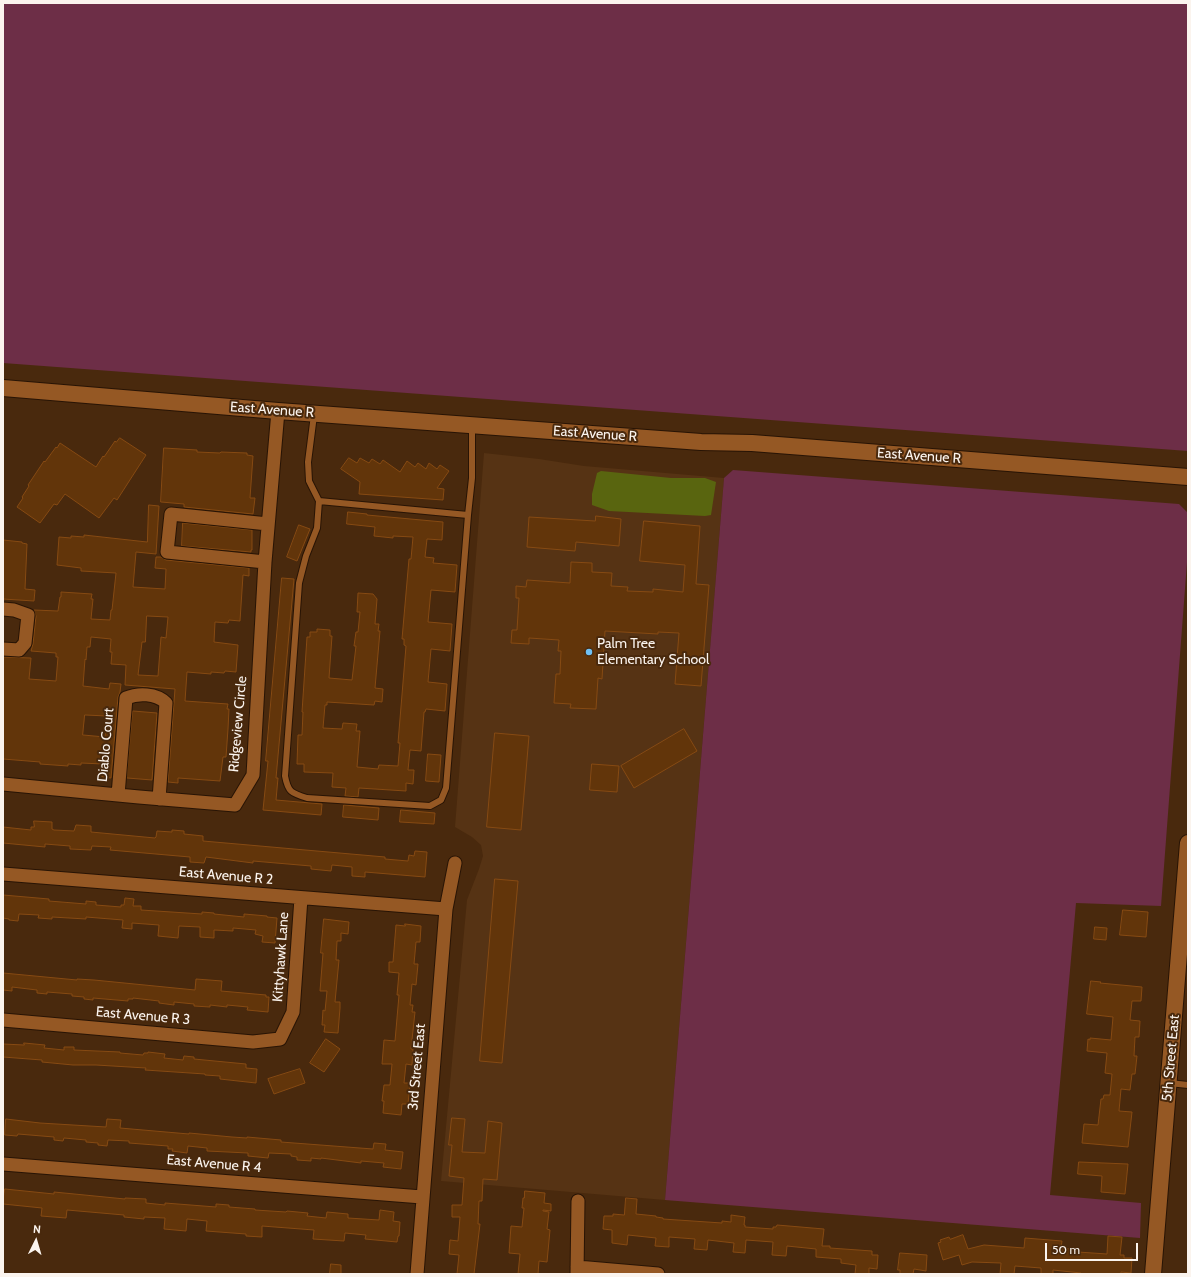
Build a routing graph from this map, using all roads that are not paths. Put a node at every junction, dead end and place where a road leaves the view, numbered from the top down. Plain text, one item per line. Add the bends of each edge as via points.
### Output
1 (3, 388) edge
2 (278, 411) junction
3 (314, 413) junction
4 (472, 425) junction
5 (1188, 477) edge
6 (319, 501) junction
7 (468, 515) junction
8 (268, 524) junction
9 (265, 562) junction
10 (3, 609) edge
11 (3, 649) edge
12 (3, 784) edge
13 (118, 795) junction
14 (159, 799) junction
15 (1188, 843) edge
16 (455, 862) dead end
17 (3, 874) edge
18 (301, 898) junction
19 (446, 909) junction
20 (3, 1020) edge
21 (280, 1039) joint
22 (1169, 1083) junction
23 (1188, 1085) edge
24 (3, 1164) edge
25 (422, 1197) junction
26 (578, 1201) dead end
27 (577, 1270) edge
28 (417, 1274) edge
29 (658, 1274) edge
30 (1153, 1274) edge

1 - 2 street, East Avenue R
2 - 3 street, East Avenue R
2 - 8 street, Ridgeview Circle
3 - 4 street, East Avenue R
3 - 6 lane via 308,462 309,481
4 - 5 street, East Avenue R
4 - 7 lane via 472,478
6 - 7 lane
6 - 7 lane via 317,528 299,583 285,776 288,788 295,795 307,798 430,806 441,800 446,788
8 - 9 street, Ridgeview Circle
8 - 9 street via 171,514 167,552
9 - 14 street, Ridgeview Circle via 253,776 235,805
10 - 11 street via 28,615 25,643 19,650
12 - 13 street, Ridgeview Circle
13 - 14 street, Ridgeview Circle
13 - 14 street, Diablo Court via 126,698 133,695 149,695 162,698 166,703
15 - 22 street, 5th Street East
16 - 19 street, 3rd Street East
17 - 18 street, East Avenue R 2
18 - 19 street, East Avenue R 2
18 - 21 street, Kittyhawk Lane via 293,1012
19 - 25 street, 3rd Street East
20 - 21 street, East Avenue R 3 via 253,1042
22 - 23 lane
22 - 30 street, 5th Street East
24 - 25 street, East Avenue R 4
25 - 28 street, 3rd Street East
26 - 27 street
27 - 29 street

